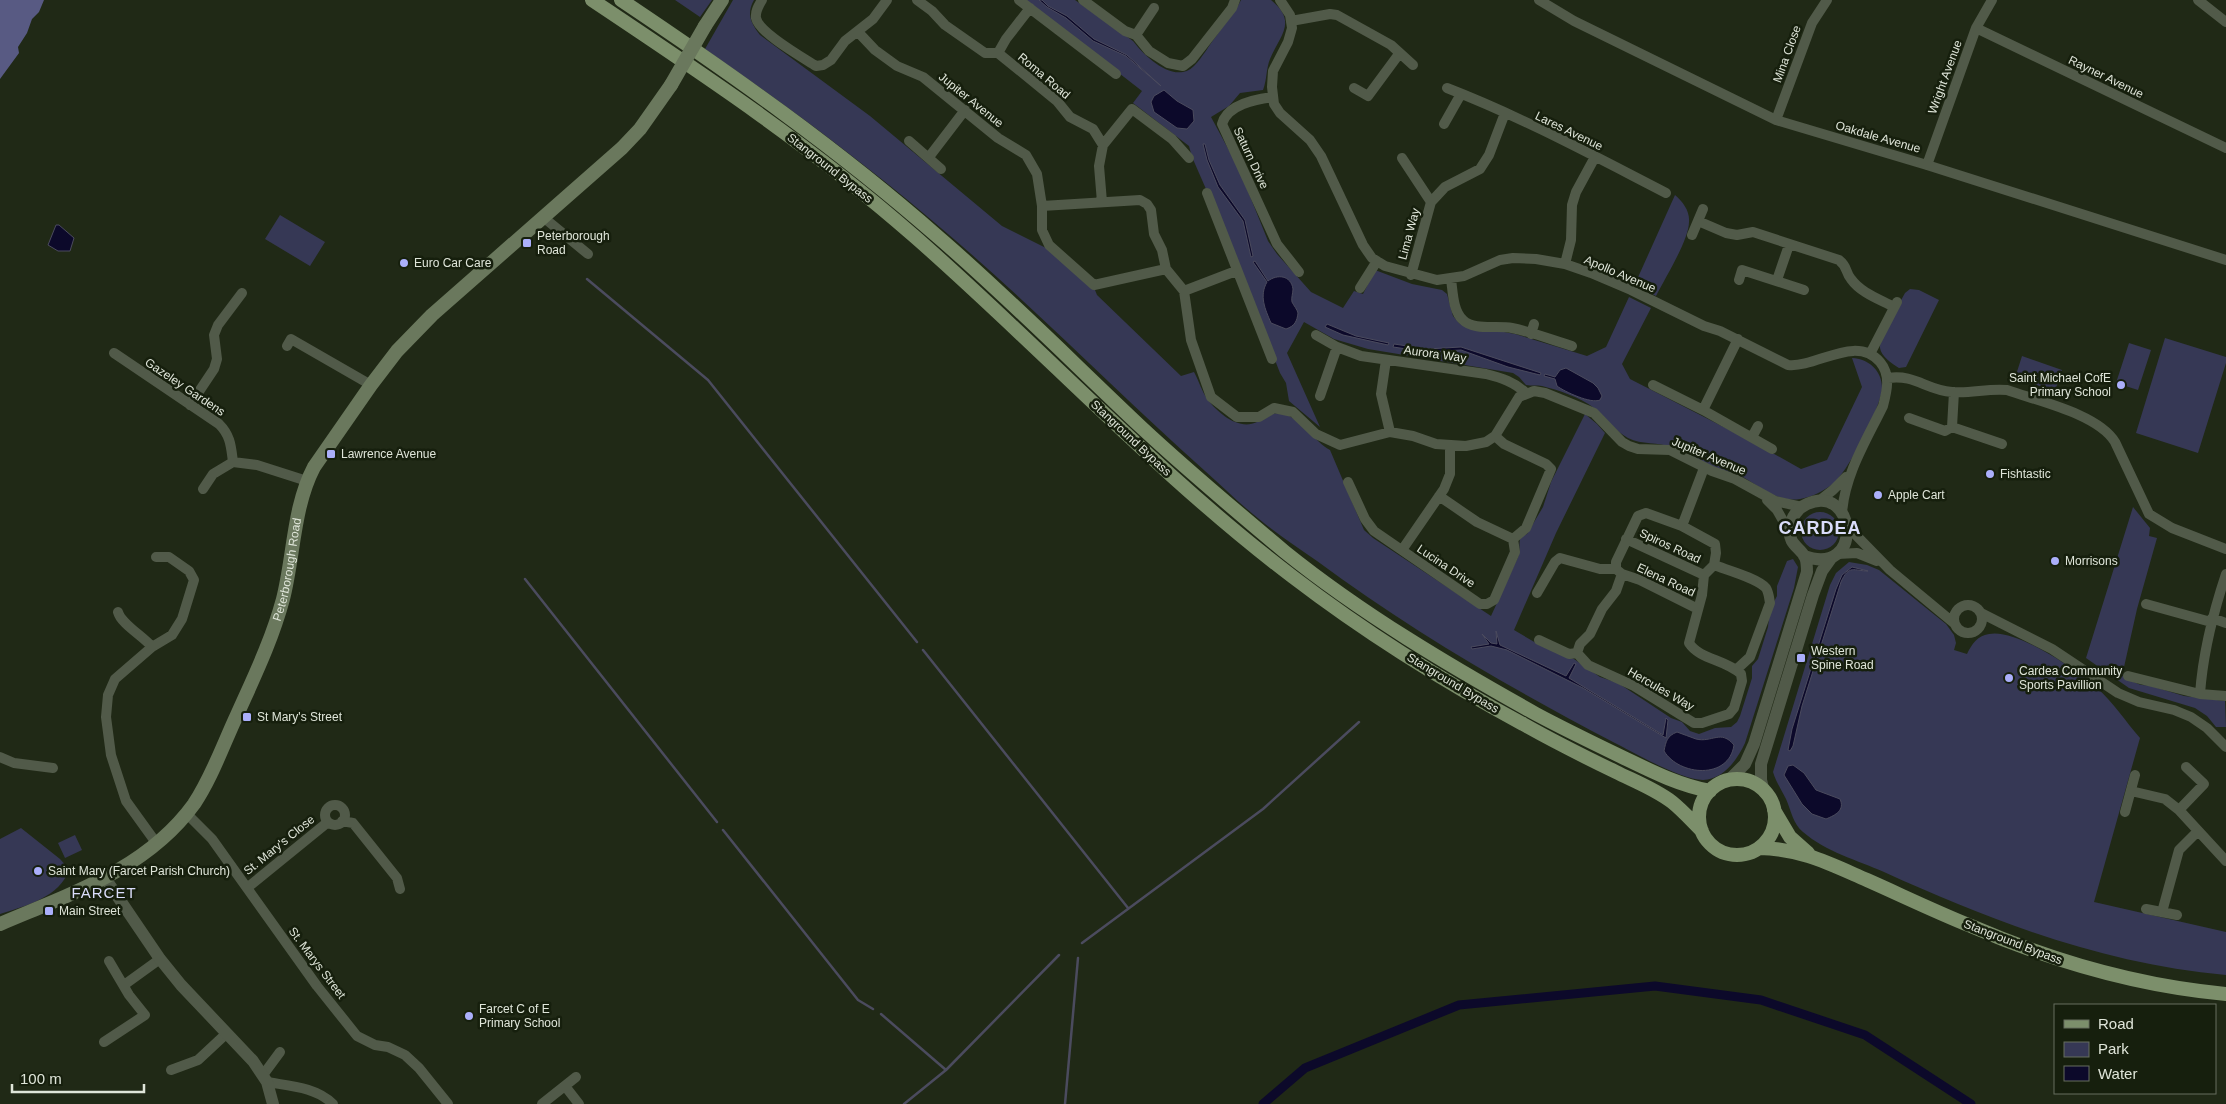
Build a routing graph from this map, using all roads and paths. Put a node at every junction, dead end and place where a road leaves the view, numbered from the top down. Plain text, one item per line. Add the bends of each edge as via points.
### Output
1 (592, 0) edge
2 (621, 0) edge
3 (722, 0) edge
4 (762, 0) edge
5 (887, 0) edge
6 (917, 0) edge
7 (1019, 0) edge
8 (1083, 0) edge
9 (1235, 0) edge
10 (1280, 0) edge
11 (1539, 0) edge
12 (1827, 0) edge
13 (1992, 0) edge
14 (2198, 0) edge
15 (1030, 8) junction
16 (1154, 8) dead end
17 (1291, 21) junction
18 (2226, 22) edge
19 (1976, 28) junction
20 (858, 32) junction
21 (1136, 34) junction
22 (998, 53) junction
23 (1400, 54) junction
24 (1413, 65) dead end
25 (1116, 74) dead end
26 (1354, 88) dead end
27 (1447, 88) dead end
28 (1461, 94) junction
29 (1272, 96) junction
30 (965, 110) junction
31 (1506, 113) junction
32 (1776, 120) junction
33 (1444, 124) dead end
34 (909, 141) dead end
35 (1103, 145) junction
36 (2226, 148) edge
37 (928, 157) junction
38 (1595, 157) junction
39 (1189, 158) dead end
40 (1402, 158) dead end
41 (1927, 165) junction
42 (941, 169) dead end
43 (1206, 193) dead end
44 (1666, 193) dead end
45 (1102, 202) junction
46 (1431, 202) junction
47 (1042, 206) junction
48 (1703, 209) dead end
49 (543, 217) junction
50 (1698, 221) junction
51 (1692, 235) dead end
52 (1789, 245) junction
53 (588, 254) dead end
54 (2226, 260) edge
55 (1377, 261) junction
56 (1565, 264) junction
57 (1166, 269) junction
58 (1236, 271) junction
59 (1299, 272) dead end
60 (1411, 275) junction
61 (1452, 280) junction
62 (1740, 280) dead end
63 (1777, 280) junction
64 (1360, 288) dead end
65 (1804, 290) dead end
66 (1184, 291) junction
67 (242, 293) dead end
68 (1316, 335) dead end
69 (1738, 339) junction
70 (287, 346) dead end
71 (1572, 346) dead end
72 (1337, 348) junction
73 (114, 353) dead end
74 (1870, 354) junction
75 (1272, 359) dead end
76 (1386, 360) junction
77 (1888, 378) junction
78 (371, 385) junction
79 (1652, 385) dead end
80 (1954, 392) junction
81 (1526, 394) junction
82 (1320, 396) dead end
83 (190, 405) junction
84 (1703, 410) junction
85 (1909, 418) dead end
86 (1758, 426) dead end
87 (1952, 426) junction
88 (1390, 432) junction
89 (1495, 436) junction
90 (1752, 437) junction
91 (2002, 444) dead end
92 (1450, 446) junction
93 (1772, 449) dead end
94 (233, 462) junction
95 (1704, 468) junction
96 (1852, 468) junction
97 (307, 481) junction
98 (1348, 482) dead end
99 (203, 489) dead end
100 (1761, 494) junction
101 (1439, 496) junction
102 (1819, 501) junction
103 (1802, 507) junction
104 (1842, 513) junction
105 (1682, 526) junction
106 (1848, 527) junction
107 (1790, 533) junction
108 (1513, 539) junction
109 (1626, 539) junction
110 (2226, 549) edge
111 (1402, 550) junction
112 (1834, 555) junction
113 (1804, 556) junction
114 (156, 558) dead end
115 (1714, 565) junction
116 (1890, 570) junction
117 (1619, 572) junction
118 (2226, 574) edge
119 (1704, 575) junction
120 (1537, 593) dead end
121 (1929, 600) junction
122 (2146, 604) dead end
123 (1960, 608) junction
124 (1698, 610) junction
125 (118, 612) dead end
126 (1981, 612) junction
127 (2211, 620) junction
128 (2226, 622) edge
129 (1955, 624) junction
130 (1978, 629) junction
131 (2012, 630) junction
132 (1539, 640) dead end
133 (152, 647) junction
134 (1577, 653) junction
135 (1737, 670) junction
136 (2128, 676) dead end
137 (2200, 694) junction
138 (2226, 696) edge
139 (2226, 747) edge
140 (0, 757) edge
141 (2186, 767) dead end
142 (53, 768) dead end
143 (2135, 775) dead end
144 (1729, 780) junction
145 (1710, 791) junction
146 (2131, 791) junction
147 (1764, 792) junction
148 (1774, 809) junction
149 (2179, 810) junction
150 (2125, 812) dead end
151 (186, 813) junction
152 (342, 821) junction
153 (328, 822) junction
154 (1702, 831) junction
155 (2198, 831) junction
156 (157, 844) junction
157 (1759, 848) junction
158 (1811, 855) junction
159 (2225, 858) edge
160 (230, 863) junction
161 (222, 870) dead end
162 (105, 878) junction
163 (247, 888) junction
164 (400, 889) dead end
165 (2146, 909) dead end
166 (2162, 912) junction
167 (2176, 915) dead end
168 (0, 924) edge
169 (160, 959) junction
170 (109, 961) dead end
171 (124, 984) junction
172 (2226, 994) edge
173 (227, 1033) junction
174 (104, 1042) dead end
175 (280, 1052) dead end
176 (171, 1070) dead end
177 (576, 1077) dead end
178 (265, 1079) junction
179 (564, 1086) junction
180 (270, 1103) edge
181 (333, 1104) edge
182 (448, 1104) edge
183 (542, 1104) edge
184 (579, 1104) edge

1 - 154 main road, Stanground Bypass via 774,125 903,226 1211,512 1295,579 1447,681 1524,725 1670,800
2 - 145 main road, Stanground Bypass via 813,135 922,222 1211,489 1343,595 1500,694 1570,732 1664,778
3 - 49 main road, Peterborough Road, bridge via 654,111 622,148
4 - 20 street via 756,18 762,29 816,66 831,60 845,41
5 - 20 street
6 - 22 street, Roma Road via 945,25 985,53
7 - 15 street
8 - 21 street via 1124,31
9 - 21 street via 1207,41 1183,66 1168,63 1148,51
10 - 17 street
11 - 32 street, Oakdale Avenue via 1583,26
12 - 32 street, Mina Close via 1812,24
13 - 19 street, Wright Avenue
14 - 18 street
15 - 22 street
15 - 25 street
16 - 21 street
17 - 23 street via 1338,15 1391,45
17 - 29 street via 1291,35 1273,71
19 - 36 street, Rayner Avenue
19 - 41 street, Wright Avenue
20 - 30 street, Jupiter Avenue via 897,66 923,77
22 - 35 street, Roma Road via 1056,101 1070,117 1093,129
23 - 24 street
23 - 26 street via 1368,96
27 - 28 street, Lares Avenue
28 - 31 street, Lares Avenue
28 - 33 street
29 - 55 street, Apollo Avenue via 1280,113 1316,148 1363,245
29 - 59 street, Saturn Drive via 1246,102 1227,115 1222,124 1268,226
30 - 37 street
30 - 47 street, Jupiter Avenue via 998,138 1026,155 1037,174
31 - 38 street, Lares Avenue
31 - 46 street, Lima Way via 1480,169 1444,187
32 - 41 street, Oakdale Avenue
34 - 37 street
35 - 39 street via 1132,109 1172,139
35 - 45 street via 1099,166
37 - 42 street
38 - 44 street, Lares Avenue
38 - 56 street via 1572,205 1571,240
40 - 46 street
41 - 54 street, Oakdale Avenue
43 - 58 street
45 - 47 street
45 - 57 street via 1140,200 1147,204
46 - 60 street, Lima Way
47 - 57 street, Jupiter Avenue via 1042,230 1049,245 1094,285
48 - 50 street
49 - 53 street
49 - 78 main road, Peterborough Road via 432,315 397,351
50 - 51 street
50 - 52 street via 1726,233 1753,232
52 - 63 street
52 - 74 street via 1840,260 1858,288 1896,304
55 - 60 street, Apollo Avenue
55 - 64 street
56 - 61 street, Apollo Avenue via 1513,258 1500,260
56 - 69 street, Apollo Avenue
57 - 66 street
58 - 66 street
58 - 75 street
60 - 61 street, Apollo Avenue
61 - 71 street via 1455,306 1464,322 1533,329
62 - 63 street via 1742,270
63 - 65 street
66 - 88 street via 1191,340 1211,397 1237,417 1259,417 1274,408 1293,412 1316,434 1340,445
67 - 83 street via 218,325 214,335 217,360 214,369
68 - 72 street, Aurora Way
69 - 74 street, Apollo Avenue via 1796,366 1850,352
69 - 84 street
70 - 78 street via 291,339
72 - 76 street, Aurora Way
72 - 82 street
73 - 83 street, Gazeley Gardens
74 - 77 street via 1883,366
76 - 81 street, Aurora Way via 1486,374 1511,382
76 - 88 street via 1381,394
77 - 80 street via 1905,376 1933,388
77 - 96 street via 1883,406
78 - 97 main road, Peterborough Road
79 - 84 street via 1671,389
80 - 87 street
80 - 110 street via 2007,390 2100,425 2110,433 2150,514 2172,528
81 - 89 street via 1514,403
81 - 95 street, Jupiter Avenue via 1534,391 1545,393 1580,406 1594,413 1629,446 1670,450
83 - 94 street, Gazeley Gardens via 226,431 231,441
84 - 90 street
85 - 87 street via 1945,431
86 - 90 street
87 - 91 street
88 - 92 street
89 - 92 street via 1478,444
89 - 108 street via 1551,469 1526,528
90 - 93 street
92 - 101 street via 1450,474
94 - 97 street via 257,465
94 - 99 street via 213,474
95 - 100 street, Jupiter Avenue via 1735,479
95 - 105 street
96 - 102 street via 1840,484
96 - 104 street via 1844,489
97 - 151 main road, Peterborough Road via 290,572 276,623 207,781
98 - 111 street, Lucina Drive via 1374,531
100 - 103 street, Jupiter Avenue via 1782,504
100 - 107 street, Jupiter Avenue via 1777,510
101 - 108 street via 1477,522
101 - 111 street
102 - 103 street
102 - 104 street via 1829,503
103 - 107 street via 1793,518
104 - 106 street
105 - 109 street via 1646,513 1638,516
105 - 115 street via 1715,544
106 - 112 street via 1844,546
106 - 116 street
107 - 113 street via 1797,550
108 - 111 street, Lucina Drive via 1515,552 1494,600 1487,604 1480,604
109 - 117 street via 1616,562
109 - 119 street, Spiros Road
112 - 113 street via 1823,560
112 - 116 street via 1857,553 1869,556
112 - 147 street via 1822,571 1813,595 1761,764
113 - 144 street via 1805,582 1754,744 1745,764
114 - 133 street via 169,556 189,571 194,580 182,619 172,634
115 - 119 street
115 - 135 street via 1756,581 1769,594 1770,603 1750,657
116 - 121 street
117 - 120 street, Elena Road via 1560,558
117 - 124 street, Elena Road
117 - 134 street via 1616,591
118 - 127 street
119 - 124 street
121 - 123 street via 1941,607
121 - 129 street
122 - 127 street
123 - 126 street via 1969,605
123 - 129 street via 1955,615
124 - 135 street via 1688,643 1694,652
125 - 133 street via 120,618
126 - 130 street via 1982,621
126 - 131 street
127 - 128 street
127 - 137 street
129 - 130 street via 1965,632
130 - 131 street
131 - 139 street via 2052,649 2118,694 2191,716
132 - 134 street via 1569,654
133 - 156 street via 115,679 105,694 111,755 126,801
134 - 135 street, Hercules Way via 1588,666 1634,686 1694,723 1729,714 1734,708 1742,681 1742,674
136 - 137 street
137 - 138 street
140 - 142 street
141 - 149 street via 2204,784
143 - 146 street
144 - 145 main road
144 - 147 main road via 1754,784
145 - 154 main road via 1700,810
146 - 149 street via 2165,799
146 - 150 street
147 - 148 main road
148 - 157 main road via 1772,831
148 - 158 main road, Stanground Bypass via 1790,837
149 - 155 street
151 - 156 main road, Peterborough Road
151 - 160 street, St. Marys Street
152 - 153 street, St. Mary's Close
152 - 153 street, St. Mary's Close via 344,811 334,805 325,813
152 - 164 street, St. Mary's Close via 353,823 397,878
153 - 163 street, St. Mary's Close
154 - 157 main road via 1711,845 1726,854 1743,854
155 - 159 street
155 - 166 street via 2179,850
156 - 162 main road, Peterborough Road
157 - 158 main road, Stanground Bypass via 1782,848
158 - 172 main road, Stanground Bypass via 1968,926 2060,960 2137,980
160 - 161 street
160 - 163 street, St. Marys Street
162 - 168 main road, Peterborough Road
162 - 169 street
163 - 182 street, St. Marys Street via 317,986 358,1036 405,1055
165 - 166 street
166 - 167 street
169 - 171 street
169 - 173 street via 181,986
170 - 171 street
171 - 174 street via 145,1015
173 - 176 street via 198,1060
173 - 178 street via 253,1060
175 - 178 street
177 - 179 street
178 - 180 street
178 - 181 street via 301,1088 328,1098
179 - 183 street
179 - 184 street

